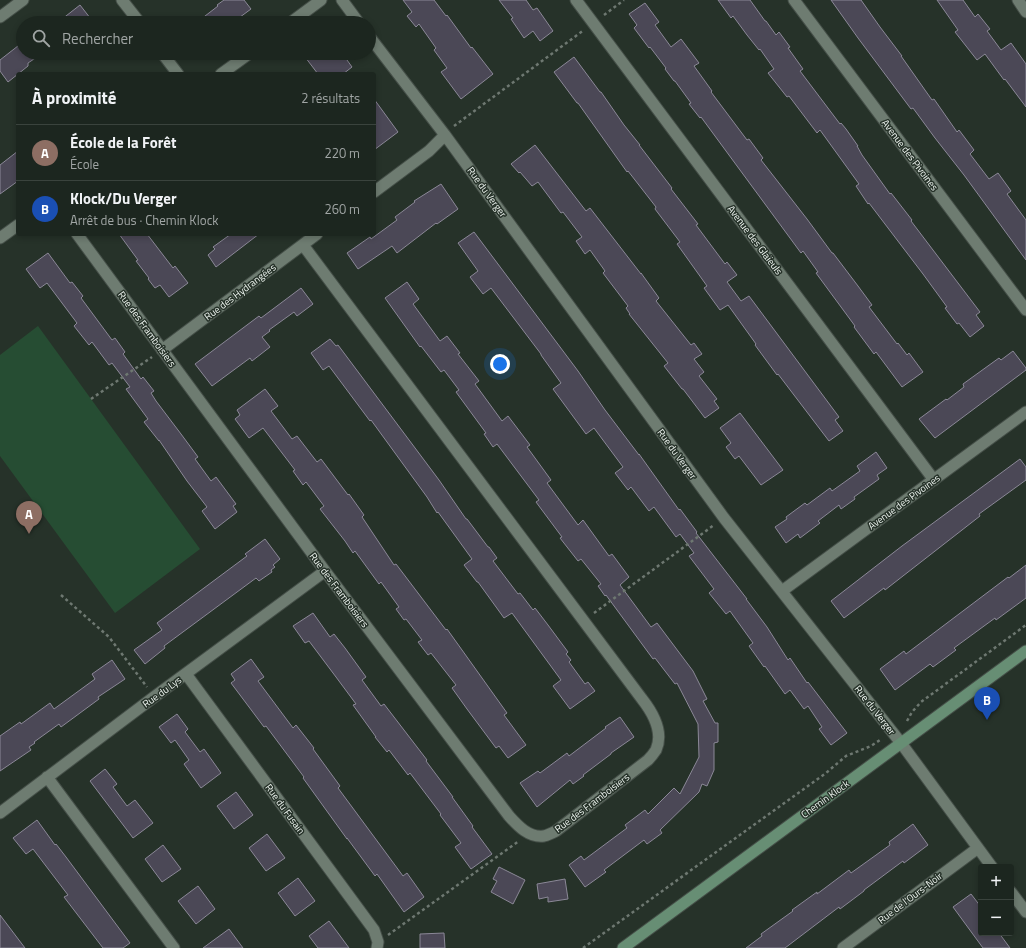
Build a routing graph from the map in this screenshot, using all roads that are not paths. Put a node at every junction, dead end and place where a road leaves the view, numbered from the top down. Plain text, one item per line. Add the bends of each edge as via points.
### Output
1 (23, 0) edge
2 (122, 0) edge
3 (321, 0) edge
4 (342, 0) edge
5 (576, 0) edge
6 (794, 0) edge
7 (1018, 0) edge
8 (1026, 12) edge
9 (135, 16) edge
10 (299, 16) edge
11 (354, 16) edge
12 (0, 17) edge
13 (376, 45) edge
14 (167, 60) edge
15 (240, 60) edge
16 (176, 72) edge
17 (224, 72) edge
18 (446, 135) junction
19 (376, 191) edge
20 (16, 226) edge
21 (77, 236) edge
22 (315, 236) edge
23 (0, 238) edge
24 (303, 245) junction
25 (1026, 310) edge
26 (162, 350) junction
27 (1026, 412) edge
28 (934, 480) junction
29 (325, 571) junction
30 (782, 591) junction
31 (1026, 651) edge
32 (186, 674) junction
33 (901, 743) junction
34 (47, 777) junction
35 (0, 812) edge
36 (978, 848) junction
37 (990, 864) edge
38 (1014, 896) edge
39 (1026, 912) edge
40 (377, 945) edge
41 (174, 948) edge
42 (623, 948) edge
43 (843, 948) edge

1 - 12 street
2 - 9 street
3 - 10 street
4 - 11 street
5 - 28 street, Avenue des Glaïeuls
6 - 25 street, Avenue des Pivoines
7 - 8 street
13 - 18 street, Rue du Verger
14 - 16 street
15 - 17 street
18 - 19 street
18 - 30 street, Rue du Verger via 724,518
20 - 23 street
21 - 26 street, Rue des Framboisiers
22 - 24 street, Rue des Hydrangées
24 - 26 street, Rue des Hydrangées
24 - 29 street, Rue des Framboisiers via 650,710 656,720 659,740 656,751 648,760 556,831 545,836 529,834 509,816
26 - 29 street, Rue des Framboisiers
27 - 28 street, Avenue des Pivoines
28 - 30 street, Avenue des Pivoines
29 - 32 street, Rue du Lys
30 - 33 street, Rue du Verger
31 - 33 main road, Chemin Klock
32 - 34 street, Rue du Lys
32 - 40 street, Rue du Fusain via 374,930
33 - 36 street, Rue du Verger
33 - 42 main road, Chemin Klock
34 - 35 street, Rue du Lys
34 - 41 street
36 - 37 street, Rue du Verger
36 - 43 street, Rue de l'Ours-Noir
38 - 39 street

